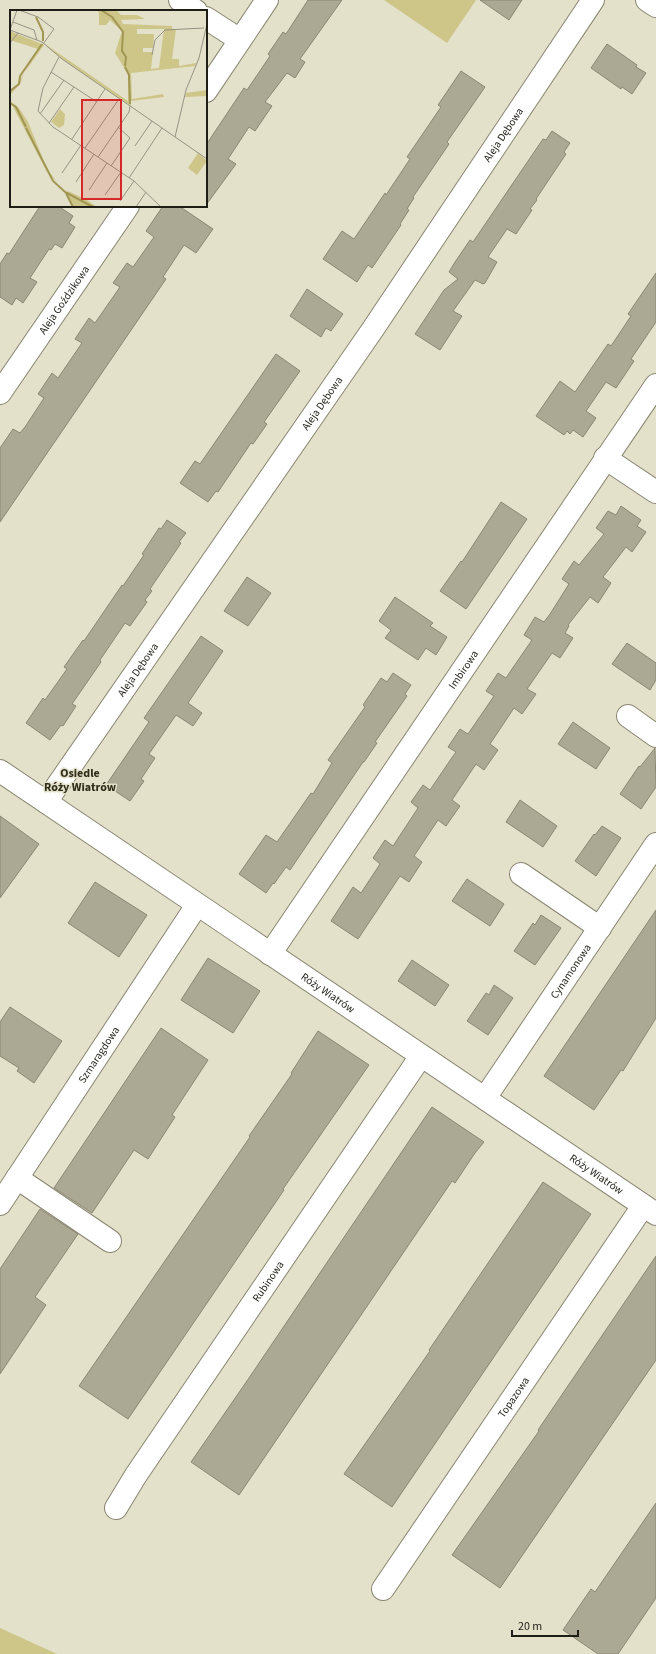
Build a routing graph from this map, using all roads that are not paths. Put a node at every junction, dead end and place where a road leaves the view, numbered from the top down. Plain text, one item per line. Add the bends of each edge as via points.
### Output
1 (180, 0) edge
2 (267, 0) edge
3 (593, 0) edge
4 (647, 0) edge
5 (656, 6) edge
6 (195, 10) edge
7 (207, 19) edge
8 (240, 40) junction
9 (207, 90) edge
10 (127, 207) edge
11 (656, 385) edge
12 (0, 393) edge
13 (605, 458) junction
14 (656, 492) edge
15 (628, 716) dead end
16 (656, 736) edge
17 (0, 771) edge
18 (46, 802) junction
19 (656, 844) edge
20 (521, 874) dead end
21 (198, 905) junction
22 (600, 928) junction
23 (270, 954) junction
24 (421, 1056) junction
25 (485, 1098) junction
26 (17, 1178) junction
27 (0, 1204) edge
28 (650, 1210) edge
29 (110, 1241) dead end
30 (116, 1508) dead end
31 (383, 1589) dead end

1 - 6 street
2 - 8 street
3 - 18 street, Aleja Dębowa via 373,328
4 - 5 street
7 - 8 street
8 - 9 street
10 - 12 street, Aleja Goździkowa
11 - 13 street, Imbirowa
13 - 14 street
13 - 23 street, Imbirowa
15 - 16 street
17 - 18 street, Róży Wiatrów
18 - 21 street, Róży Wiatrów
19 - 22 street, Cynamonowa
20 - 22 street
21 - 23 street, Róży Wiatrów
21 - 26 street, Szmaragdowa
22 - 25 street, Cynamonowa
23 - 24 street, Róży Wiatrów
24 - 25 street, Róży Wiatrów
24 - 30 street, Rubinowa
25 - 28 street, Róży Wiatrów
26 - 27 street, Szmaragdowa
26 - 29 street
28 - 31 street, Topazowa

